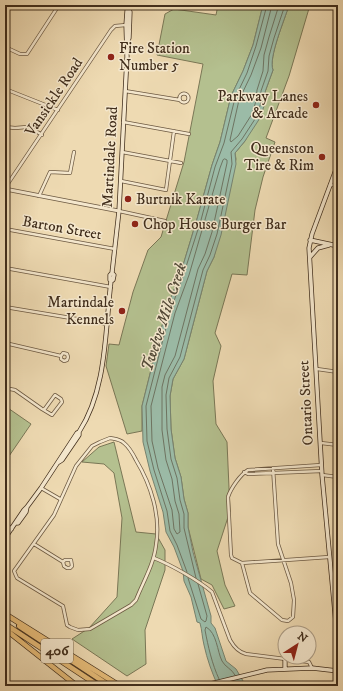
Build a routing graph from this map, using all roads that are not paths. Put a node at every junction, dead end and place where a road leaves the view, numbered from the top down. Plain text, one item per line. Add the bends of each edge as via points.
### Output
1 (9, 5) edge
2 (59, 5) edge
3 (198, 5) edge
4 (203, 5) edge
5 (129, 7) edge
6 (5, 9) edge
7 (126, 25) junction
8 (127, 43) junction
9 (5, 47) edge
10 (5, 90) edge
11 (125, 91) junction
12 (180, 100) dead end
13 (58, 110) junction
14 (123, 122) junction
15 (5, 127) edge
16 (174, 131) junction
17 (189, 134) dead end
18 (42, 135) junction
19 (74, 152) dead end
20 (122, 152) junction
21 (169, 160) junction
22 (181, 163) dead end
23 (338, 164) edge
24 (120, 180) junction
25 (330, 184) junction
26 (338, 185) edge
27 (5, 189) edge
28 (39, 196) junction
29 (119, 211) junction
30 (165, 221) dead end
31 (5, 229) edge
32 (310, 240) junction
33 (329, 245) junction
34 (338, 246) edge
35 (116, 249) junction
36 (309, 258) junction
37 (5, 268) edge
38 (111, 287) junction
39 (5, 307) edge
40 (107, 324) junction
41 (5, 343) edge
42 (61, 356) dead end
43 (317, 369) junction
44 (338, 372) edge
45 (5, 388) edge
46 (44, 410) junction
47 (321, 443) junction
48 (338, 445) edge
49 (322, 465) junction
50 (273, 468) junction
51 (244, 472) junction
52 (273, 473) junction
53 (322, 473) junction
54 (338, 477) edge
55 (41, 488) junction
56 (60, 499) junction
57 (5, 524) edge
58 (12, 529) junction
59 (5, 538) edge
60 (34, 544) junction
61 (329, 557) junction
62 (154, 558) junction
63 (283, 560) junction
64 (63, 562) dead end
65 (242, 563) junction
66 (336, 601) edge
67 (5, 615) edge
68 (5, 624) edge
69 (5, 629) edge
70 (338, 645) edge
71 (277, 657) edge
72 (311, 665) edge
73 (285, 668) joint
74 (312, 668) junction
75 (338, 671) edge
76 (77, 686) edge
77 (99, 686) edge
78 (110, 686) edge
79 (120, 686) edge
80 (202, 686) edge

1 - 6 street
2 - 9 street via 27,54 20,54
3 - 4 street
5 - 7 main road, Martindale Road
5 - 8 main road, Martindale Road
7 - 8 main road, Martindale Road
7 - 13 street, Vansickle Road via 115,26 111,30
8 - 11 main road, Martindale Road
10 - 13 street
11 - 12 street
11 - 14 main road, Martindale Road
13 - 18 street, Vansickle Road
14 - 16 street
14 - 20 main road, Martindale Road
15 - 18 street via 27,127
16 - 17 street
16 - 21 street
18 - 27 street, Vansickle Road
19 - 28 street via 70,173 50,172
20 - 21 street
20 - 24 main road, Martindale Road
21 - 22 street
21 - 24 street via 166,190
23 - 25 main road, Ontario Street
24 - 29 main road, Martindale Road
25 - 26 street
25 - 32 main road, Ontario Street
27 - 28 street
28 - 29 street
29 - 30 street
29 - 35 main road, Martindale Road
31 - 35 street, Barton Street
32 - 33 main road
32 - 36 main road, Ontario Street
33 - 34 main road
33 - 36 main road via 318,248
35 - 38 main road, Martindale Road via 110,275
36 - 43 main road, Ontario Street
37 - 38 street
38 - 40 main road, Martindale Road
39 - 40 street
40 - 55 main road, Martindale Road via 97,394 85,422
41 - 42 street
43 - 44 street
43 - 47 main road, Ontario Street
45 - 46 street via 15,390
46 - 46 street via 52,415 62,402 61,399 55,395
47 - 48 street
47 - 49 main road, Ontario Street
49 - 50 street
49 - 53 main road, Ontario Street
50 - 51 street
50 - 52 street
51 - 52 street
51 - 65 street via 228,497 231,555
52 - 53 street
52 - 63 street via 277,537
53 - 54 street
53 - 61 main road, Ontario Street
55 - 56 street
55 - 58 main road, Martindale Road
56 - 60 street via 54,515
56 - 62 street via 76,466 92,446 110,438 124,443 144,474 152,495 158,532
57 - 58 street
58 - 59 main road, Martindale Road
60 - 62 street via 14,570 15,575 63,606 67,624 78,630 90,629 132,605
60 - 64 street
61 - 63 street
61 - 66 main road, Ontario Street
62 - 71 street via 212,592 230,640 236,649 246,654
63 - 65 street
63 - 65 street via 294,600 293,617 285,622 250,593
66 - 70 main road, Ontario Street
67 - 78 highway, 406
67 - 79 highway
68 - 77 highway, 406
69 - 76 highway
72 - 74 street
73 - 74 main road
73 - 80 main road
74 - 75 main road

